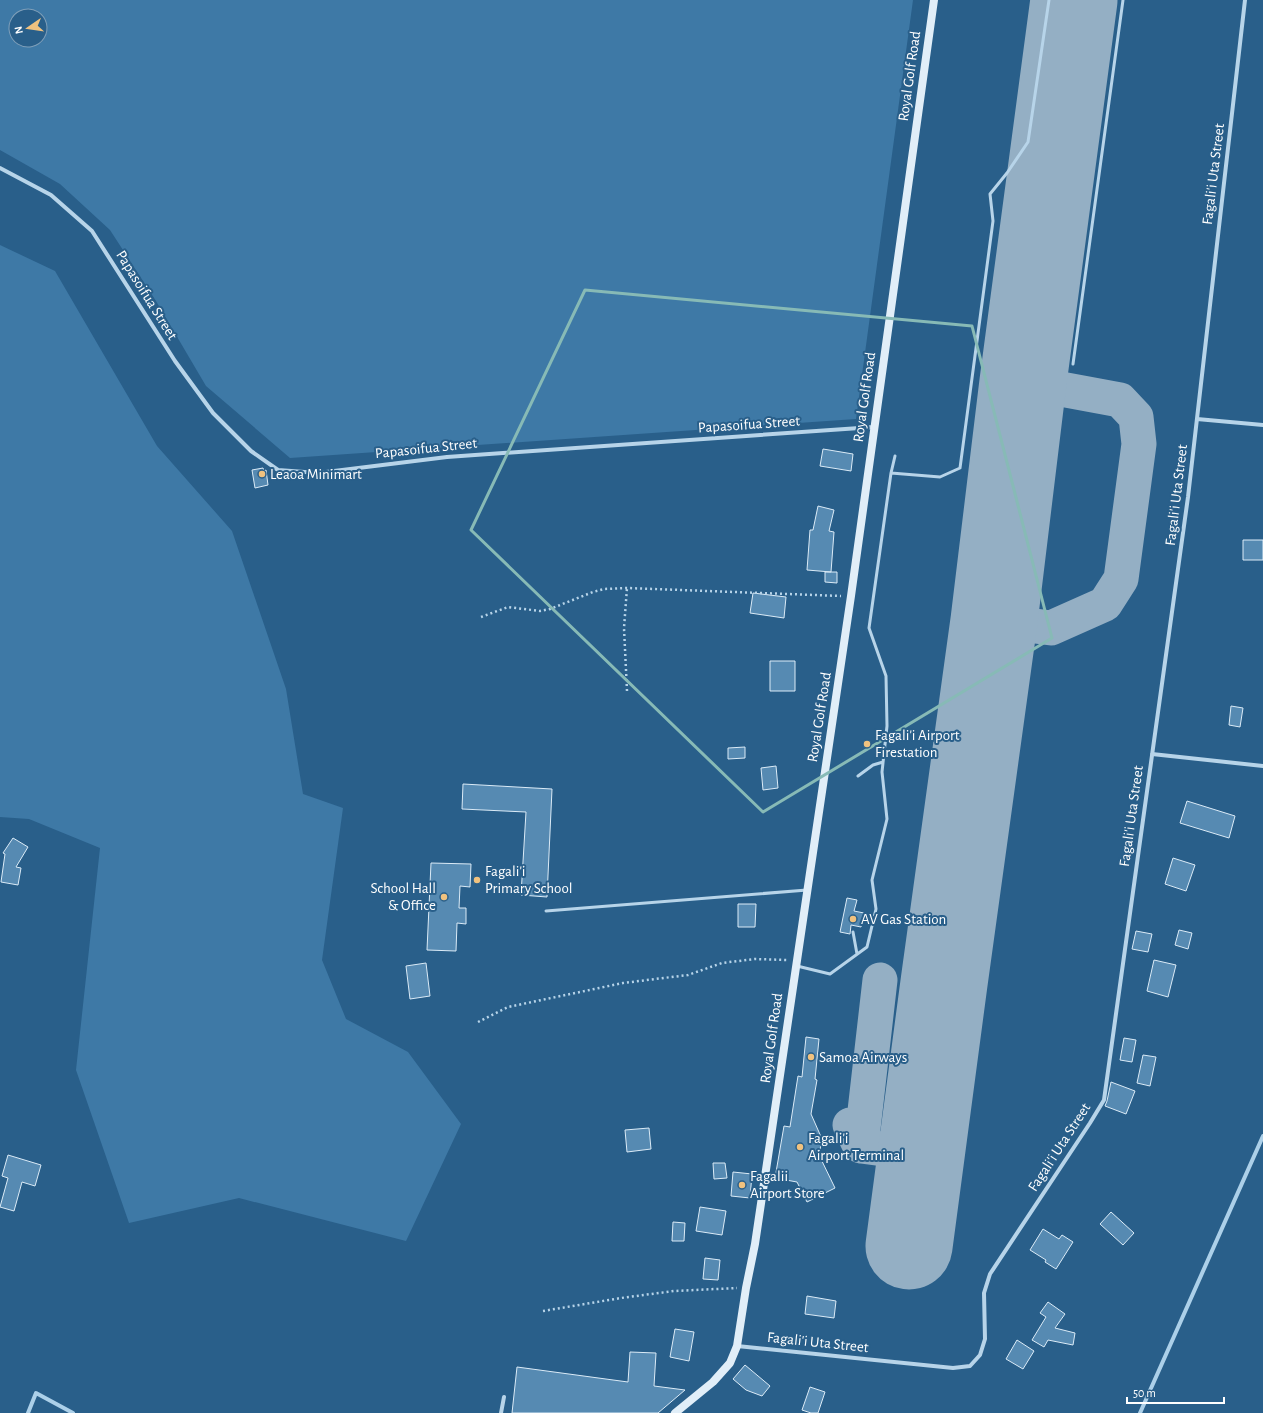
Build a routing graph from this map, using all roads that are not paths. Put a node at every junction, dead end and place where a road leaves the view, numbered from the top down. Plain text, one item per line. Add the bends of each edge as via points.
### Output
1 (934, 0) edge
2 (1049, 0) edge
3 (1123, 0) edge
4 (1245, 0) edge
5 (0, 168) edge
6 (1073, 364) dead end
7 (1197, 419) junction
8 (1263, 425) edge
9 (874, 427) junction
10 (894, 456) dead end
11 (891, 474) junction
12 (1152, 754) junction
13 (883, 762) junction
14 (1263, 766) edge
15 (858, 776) dead end
16 (807, 890) junction
17 (546, 912) dead end
18 (853, 932) dead end
19 (857, 954) junction
20 (796, 963) junction
21 (737, 1346) junction
22 (504, 1397) dead end
23 (501, 1413) edge
24 (675, 1413) edge

1 - 9 main road, Royal Golf Road
2 - 11 lane via 1028,142 990,194 993,221 960,468 940,477
3 - 6 lane
4 - 7 street, Fagali'i Uta Street
5 - 9 street, Papasoifua Street via 51,195 92,231 175,361 213,413 251,451 278,470 318,473 447,457
7 - 8 street
7 - 12 street, Fagali'i Uta Street
9 - 16 main road, Royal Golf Road
10 - 11 lane
11 - 13 lane via 869,628 886,676 887,726
12 - 14 street
12 - 21 street, Fagali'i Uta Street via 1104,1100 990,1274 984,1293 985,1339 980,1355 970,1366 953,1368
13 - 15 lane via 873,765
13 - 19 lane via 887,819 872,880 876,909 867,947
16 - 17 lane
16 - 20 main road, Royal Golf Road
18 - 19 lane
19 - 20 lane via 830,974
20 - 21 main road, Royal Golf Road via 755,1244
21 - 24 main road, Royal Golf Road via 730,1363 713,1382
22 - 23 street

